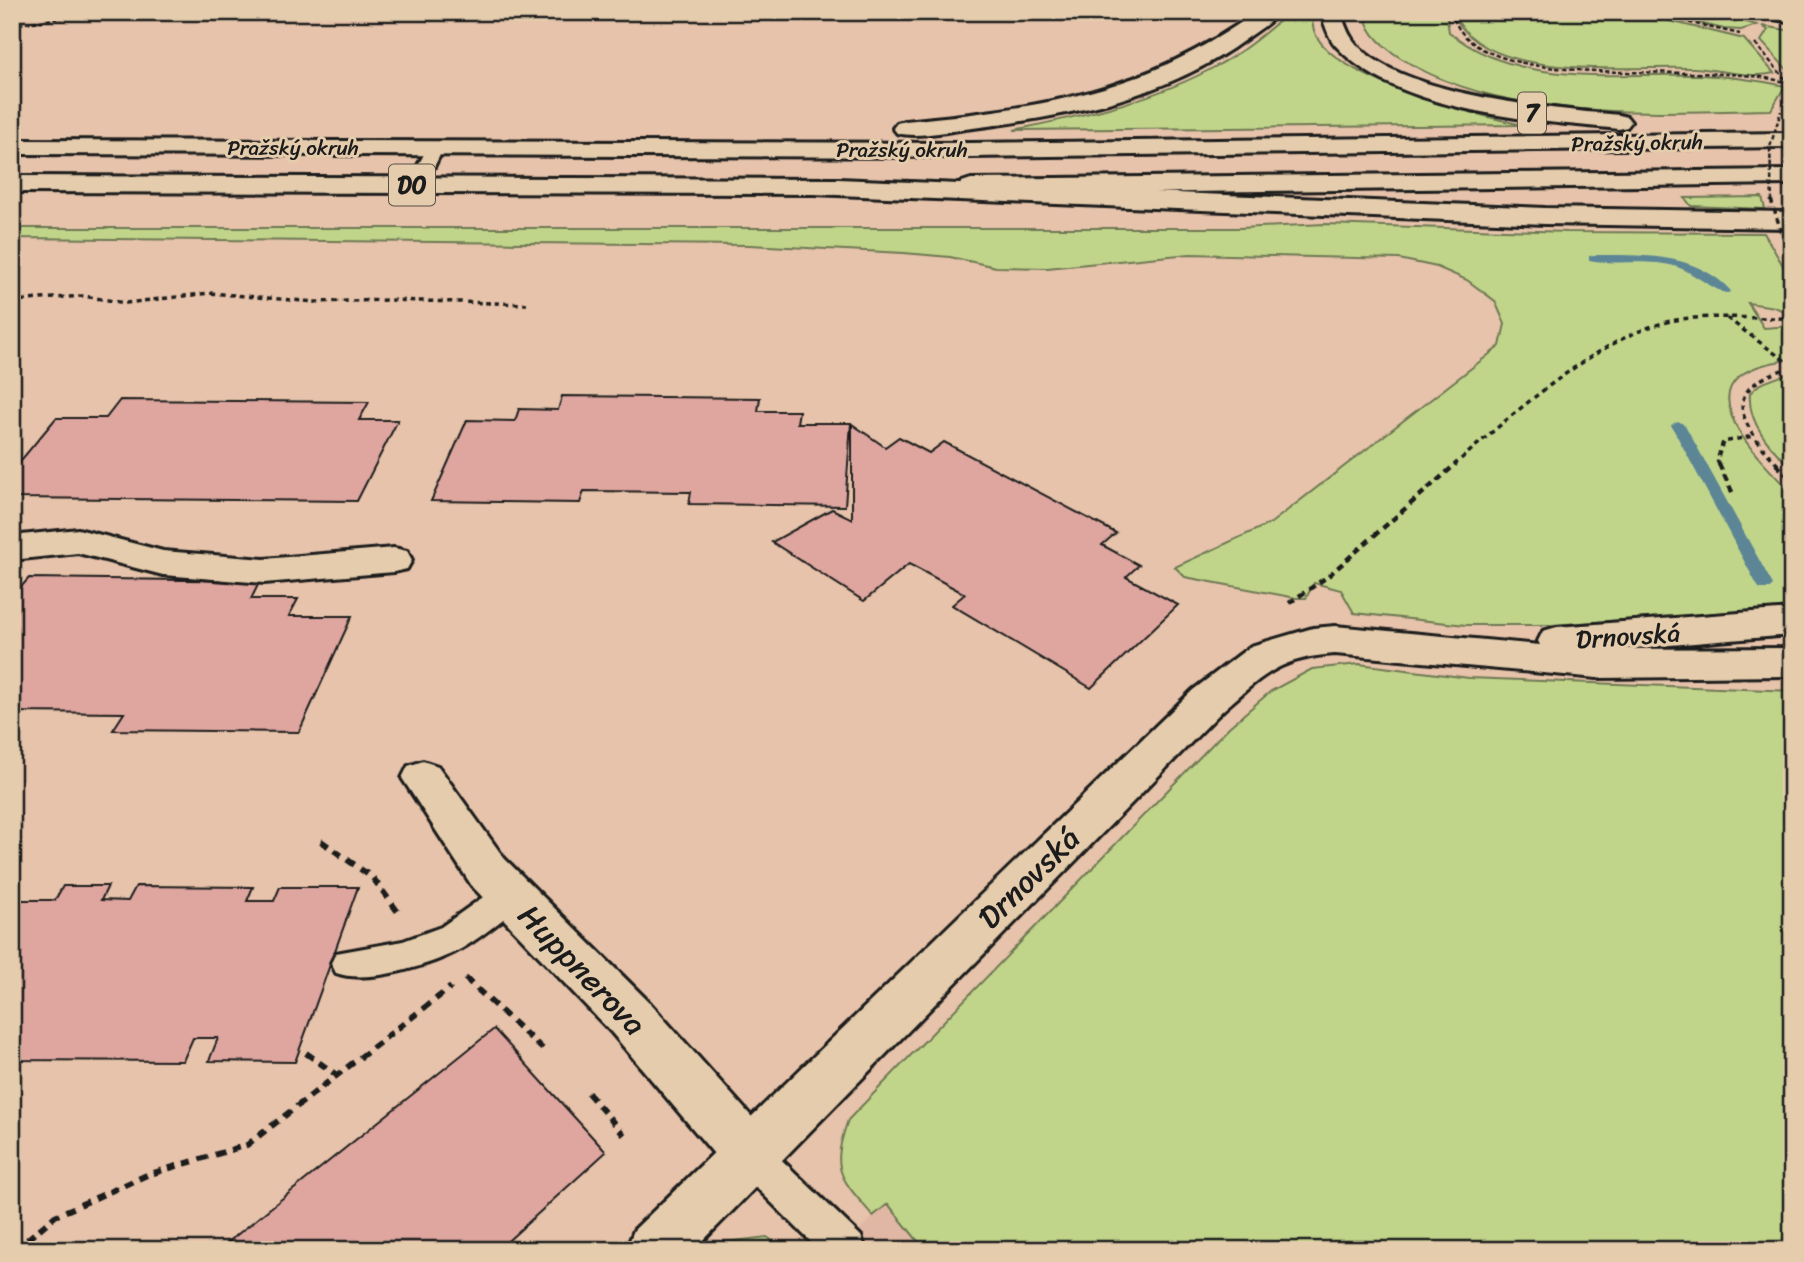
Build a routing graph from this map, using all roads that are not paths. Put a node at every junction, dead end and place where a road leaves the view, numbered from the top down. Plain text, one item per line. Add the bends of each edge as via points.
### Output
1 (1269, 12) edge
2 (1330, 12) edge
3 (1792, 133) edge
4 (1792, 140) edge
5 (12, 147) edge
6 (435, 149) junction
7 (659, 149) junction
8 (1792, 177) edge
9 (12, 184) edge
10 (416, 185) junction
11 (813, 187) junction
12 (1792, 220) edge
13 (12, 548) edge
14 (394, 560) dead end
15 (1792, 622) edge
16 (1464, 651) junction
17 (1792, 662) edge
18 (423, 778) dead end
19 (511, 895) junction
20 (348, 963) dead end
21 (750, 1155) junction
22 (654, 1250) edge
23 (847, 1250) edge

1 - 7 main road via 1192,65 1089,101 949,124
2 - 3 main road, 7 via 1333,30 1357,57 1403,82 1444,95 1564,117
4 - 7 main road, Pražský okruh / D0 via 1232,149
5 - 6 main road, Pražský okruh / D0
6 - 7 main road, Pražský okruh / D0
6 - 10 lane, D0
8 - 11 main road, Pražský okruh / D0
9 - 10 main road, Pražský okruh / D0
10 - 11 main road, Pražský okruh / D0
11 - 12 main road via 1545,216
13 - 14 main road via 78,541 163,563 264,570
15 - 16 main road, Drnovská
16 - 17 main road, Drnovská via 1607,664
16 - 21 main road, Drnovská via 1324,641 1277,648 1257,658 1207,701
18 - 19 main road, Huppnerova via 488,872
19 - 20 lane via 453,937 404,956
19 - 21 main road, Huppnerova via 630,1017
21 - 22 main road, Drnovská
21 - 23 lane

